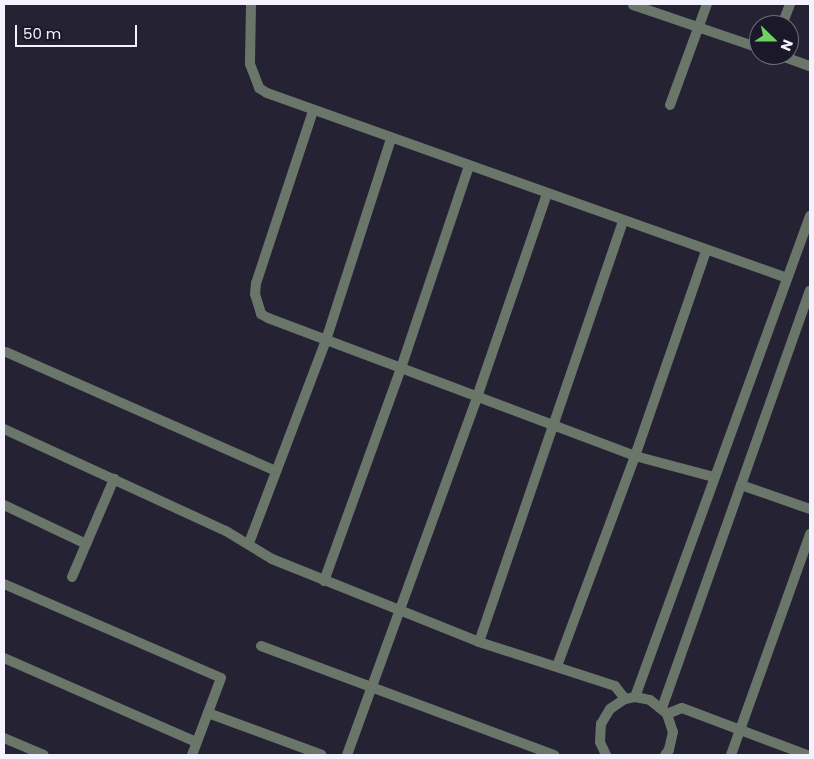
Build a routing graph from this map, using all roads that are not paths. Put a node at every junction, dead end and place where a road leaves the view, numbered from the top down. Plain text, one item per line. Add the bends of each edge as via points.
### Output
1 (251, 4) edge
2 (633, 4) edge
3 (707, 4) edge
4 (698, 28) junction
5 (749, 45) edge
6 (670, 105) dead end
7 (313, 111) junction
8 (391, 139) junction
9 (469, 166) junction
10 (547, 194) junction
11 (810, 216) edge
12 (623, 221) junction
13 (706, 251) junction
14 (787, 278) junction
15 (810, 290) edge
16 (326, 340) junction
17 (6, 352) dead end
18 (401, 368) junction
19 (477, 397) junction
20 (554, 426) junction
21 (4, 429) edge
22 (635, 456) junction
23 (276, 471) junction
24 (714, 477) junction
25 (114, 479) junction
26 (741, 485) junction
27 (4, 505) edge
28 (810, 510) edge
29 (810, 534) edge
30 (248, 543) junction
31 (86, 544) junction
32 (72, 577) dead end
33 (324, 581) junction
34 (4, 584) edge
35 (399, 611) junction
36 (479, 642) junction
37 (261, 646) dead end
38 (4, 658) edge
39 (557, 666) junction
40 (372, 687) junction
41 (630, 698) junction
42 (664, 711) junction
43 (208, 713) junction
44 (740, 729) junction
45 (4, 738) edge
46 (196, 742) junction
47 (44, 755) edge
48 (192, 755) edge
49 (322, 755) edge
50 (347, 755) edge
51 (554, 755) edge
52 (606, 755) edge
53 (665, 755) edge
54 (730, 755) edge
55 (808, 755) edge

1 - 7 street via 250,64 253,78 259,88 277,98
2 - 4 street
3 - 4 street
4 - 5 street
4 - 6 street
7 - 8 street
7 - 16 street via 255,294 261,314
8 - 9 street
8 - 16 street
9 - 10 street
9 - 18 street
10 - 12 street
10 - 19 street
11 - 14 street
12 - 13 street
12 - 20 street
13 - 14 street
13 - 22 street
14 - 24 street
15 - 26 street
16 - 18 street
16 - 23 street
17 - 23 street
18 - 19 street
18 - 33 street
19 - 20 street
19 - 35 street
20 - 22 street
20 - 36 street
21 - 25 street
22 - 24 street
22 - 39 street
23 - 30 street
24 - 41 street
25 - 30 street
25 - 31 street
26 - 28 street
26 - 42 street
27 - 31 street
29 - 44 street
30 - 33 street via 272,560
31 - 32 street
33 - 35 street
34 - 43 street via 221,678
35 - 36 street
35 - 40 street
36 - 39 street
37 - 40 street
38 - 46 street
39 - 41 street via 615,686
40 - 50 street
40 - 51 street
41 - 42 street via 650,700
41 - 52 street via 610,708 601,724 600,742
42 - 44 street via 682,708
42 - 53 street via 673,732
43 - 46 street
43 - 49 street
44 - 54 street
44 - 55 street
45 - 47 street
46 - 48 street

